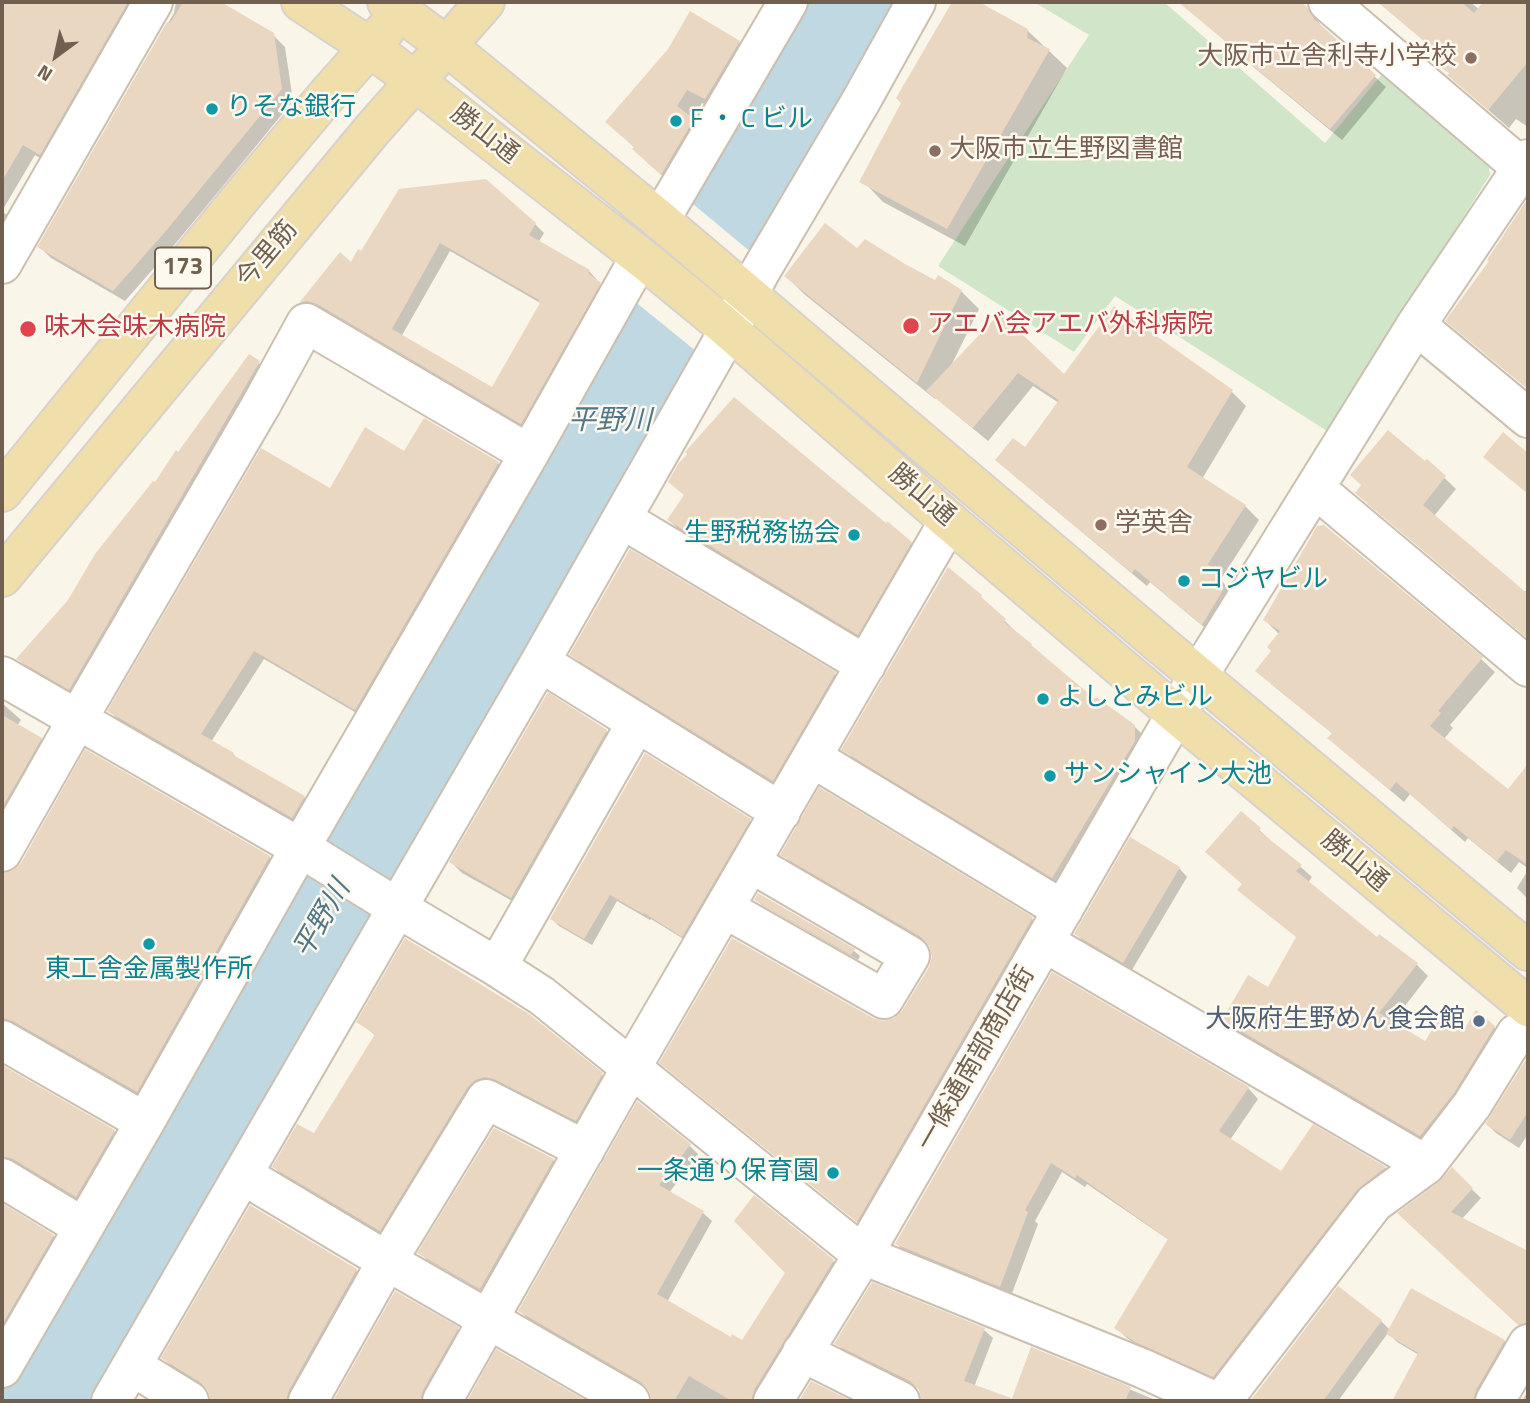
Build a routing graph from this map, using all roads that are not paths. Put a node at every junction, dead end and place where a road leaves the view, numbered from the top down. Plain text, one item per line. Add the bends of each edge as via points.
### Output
1 (153, 2) edge
2 (300, 2) edge
3 (485, 2) edge
4 (788, 2) edge
5 (916, 2) edge
6 (1328, 2) edge
7 (399, 5) edge
8 (447, 46) junction
9 (371, 48) junction
10 (415, 81) junction
11 (1527, 167) edge
12 (665, 224) junction
13 (644, 260) junction
14 (2, 264) edge
15 (745, 291) junction
16 (725, 326) junction
17 (1416, 326) junction
18 (1528, 418) edge
19 (529, 454) junction
20 (1315, 489) junction
21 (2, 492) edge
22 (622, 519) junction
23 (949, 521) junction
24 (2, 577) edge
25 (540, 662) junction
26 (866, 665) junction
27 (1528, 667) edge
28 (2, 676) edge
29 (1198, 676) junction
30 (1176, 714) junction
31 (76, 720) junction
32 (638, 722) junction
33 (813, 758) junction
34 (781, 812) junction
35 (304, 850) junction
36 (2, 852) edge
37 (751, 863) junction
38 (392, 905) junction
39 (724, 908) junction
40 (1063, 910) junction
41 (1044, 942) junction
42 (1528, 951) edge
43 (496, 967) junction
44 (1528, 1007) edge
45 (1528, 1029) edge
46 (2, 1040) edge
47 (631, 1068) junction
48 (145, 1122) junction
49 (585, 1150) junction
50 (1426, 1165) junction
51 (243, 1175) junction
52 (2, 1178) edge
53 (83, 1227) junction
54 (863, 1255) junction
55 (387, 1261) junction
56 (488, 1320) junction
57 (13, 1323) edge
58 (1528, 1343) edge
59 (802, 1352) junction
60 (132, 1366) junction
61 (2, 1368) edge
62 (111, 1401) edge
63 (188, 1401) edge
64 (308, 1401) edge
65 (442, 1401) edge
66 (630, 1401) edge
67 (773, 1401) edge
68 (900, 1401) edge
69 (1214, 1401) edge
70 (1222, 1401) edge
71 (1495, 1401) edge

1 - 14 street
2 - 9 main road, 勝山通
3 - 8 main road, 今里筋
4 - 12 street
5 - 15 street
6 - 11 street
7 - 8 main road, 勝山通
7 - 9 main road
8 - 10 main road, 今里筋 / 173
8 - 12 main road, 勝山通
9 - 10 main road, 勝山通
9 - 21 main road, 173 via 239,200
10 - 13 main road, 勝山通
10 - 24 main road, 今里筋 / 173
11 - 17 street, 一條通南部商店街
12 - 15 main road, 勝山通
13 - 16 main road, 勝山通
13 - 19 street
15 - 16 street
15 - 29 main road, 勝山通
16 - 22 street
16 - 23 main road, 勝山通
17 - 18 street
17 - 20 street, 一條通南部商店街
19 - 31 street via 306,323
19 - 35 street
20 - 27 street
20 - 29 street, 一條通南部商店街
22 - 25 street
22 - 26 street
23 - 26 street
23 - 30 main road, 勝山通
25 - 32 street
25 - 38 street
26 - 33 street
28 - 31 street
29 - 30 street, 一條通南部商店街
29 - 42 main road, 勝山通
30 - 40 street, 一條通南部商店街
30 - 44 main road, 勝山通
31 - 35 street
31 - 36 street
32 - 34 street
32 - 43 street
33 - 34 street
33 - 40 street
34 - 37 street
35 - 38 street
35 - 48 street
37 - 39 street
37 - 39 street via 910,956 884,999
38 - 43 street
38 - 51 street
39 - 47 street
40 - 41 street, 一條通南部商店街
41 - 50 street
41 - 54 street, 一條通南部商店街
43 - 47 street via 542,996
45 - 50 street via 1516,1034 1472,1105
46 - 48 street
47 - 49 street
47 - 54 street
48 - 53 street
49 - 55 street via 486,1099
49 - 56 street
50 - 70 street via 1374,1203
51 - 55 street
51 - 60 street
52 - 53 street
53 - 57 street
54 - 59 street, 一條通南部商店街
54 - 69 street
55 - 56 street
55 - 64 street
56 - 65 street
56 - 66 street
57 - 61 street
58 - 71 street
59 - 67 street, 一條通南部商店街
59 - 68 street
60 - 62 street
60 - 63 street

